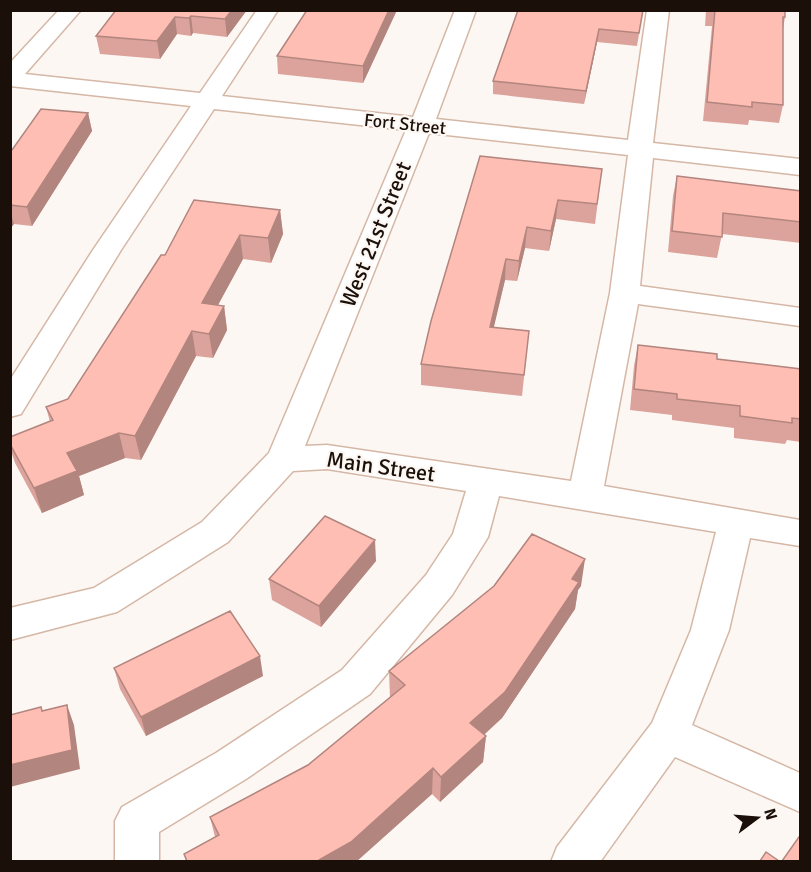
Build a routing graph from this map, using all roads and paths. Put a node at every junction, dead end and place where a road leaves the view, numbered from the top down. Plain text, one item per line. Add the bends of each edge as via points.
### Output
1 (71, 10) edge
2 (268, 10) edge
3 (466, 10) edge
4 (658, 10) edge
5 (10, 78) edge
6 (207, 101) junction
7 (420, 126) junction
8 (641, 148) junction
9 (801, 167) edge
10 (626, 293) junction
11 (801, 317) edge
12 (10, 406) edge
13 (284, 459) junction
14 (486, 481) junction
15 (585, 496) junction
16 (735, 523) junction
17 (801, 533) edge
18 (10, 624) edge
19 (668, 734) junction
20 (801, 793) edge
21 (137, 861) edge
22 (573, 861) edge

1 - 5 street
2 - 6 street
3 - 7 street, West 21st Street
4 - 8 street
5 - 6 street, Fort Street
6 - 7 street, Fort Street
6 - 12 street via 107,250
7 - 8 street, Fort Street
7 - 13 street, West 21st Street
8 - 9 street, Fort Street
8 - 10 street
10 - 11 street
10 - 15 street
13 - 14 street, Main Street via 327,457
13 - 18 street via 215,532 104,601
14 - 15 street, Main Street
14 - 21 street via 470,537 452,566 356,682 231,766 137,821
15 - 16 street, Main Street
16 - 17 street, Main Street
16 - 19 street via 710,630
19 - 20 street
19 - 22 street

